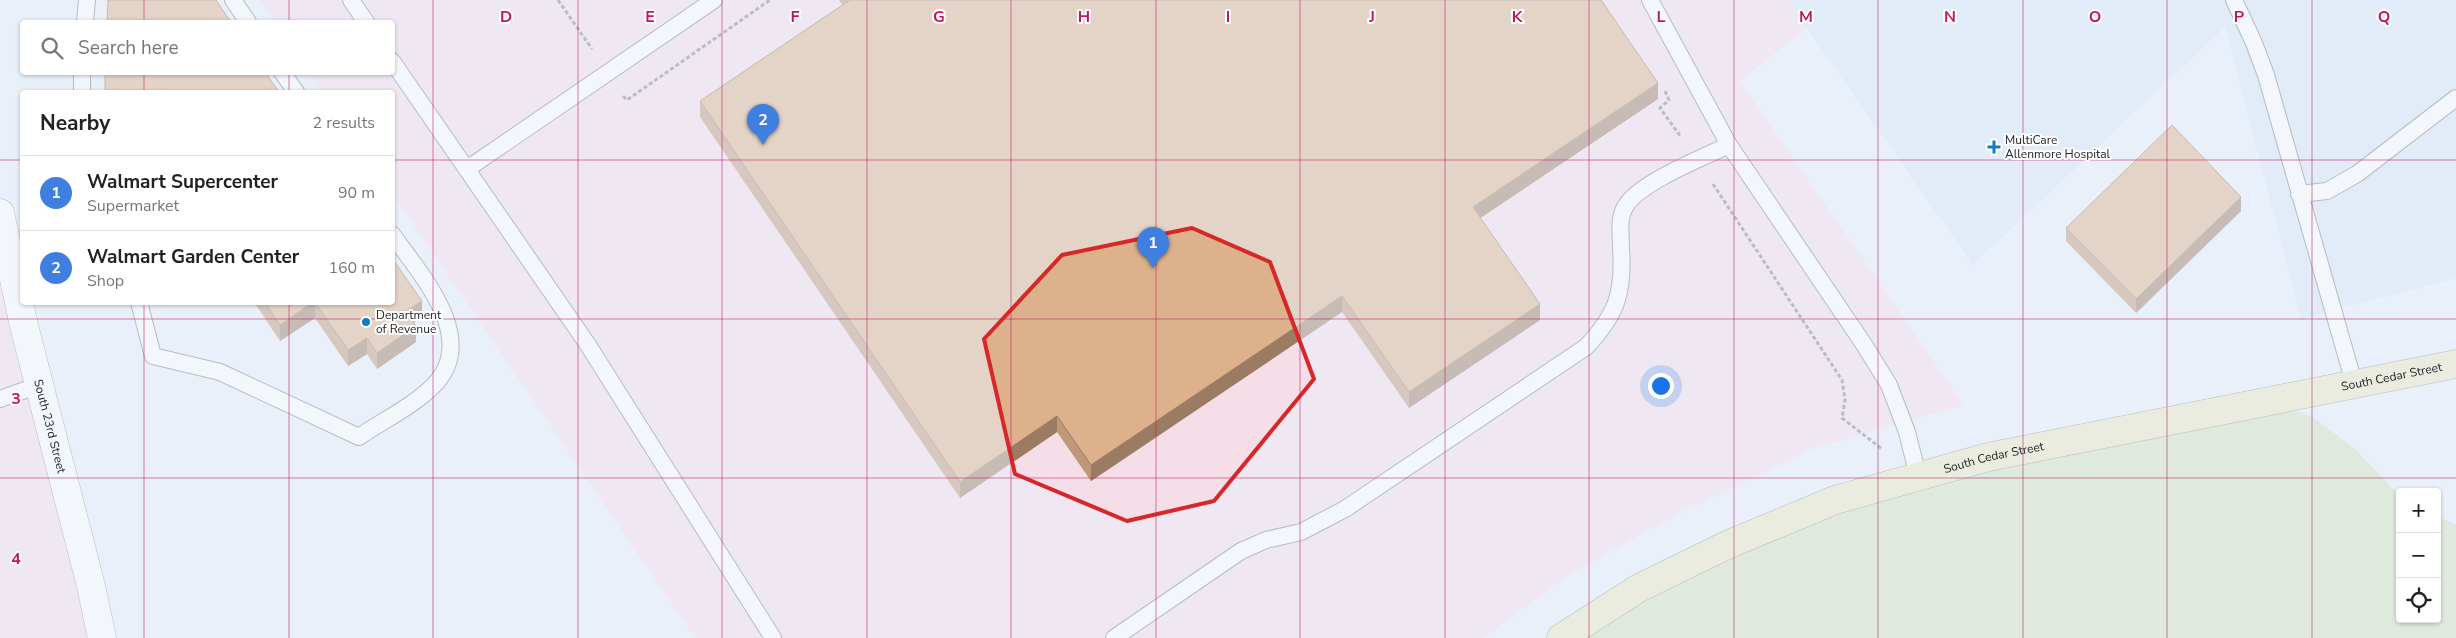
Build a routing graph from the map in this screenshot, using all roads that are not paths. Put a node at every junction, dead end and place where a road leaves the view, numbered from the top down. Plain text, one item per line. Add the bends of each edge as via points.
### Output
1 (87, 0) edge
2 (233, 0) edge
3 (351, 0) edge
4 (714, 0) edge
5 (1650, 0) edge
6 (2234, 0) edge
7 (84, 20) edge
8 (247, 20) edge
9 (365, 20) edge
10 (395, 65) edge
11 (82, 75) edge
12 (284, 75) edge
13 (82, 90) edge
14 (295, 90) edge
15 (2456, 98) edge
16 (1729, 145) junction
17 (467, 169) junction
18 (2299, 194) junction
19 (0, 213) edge
20 (395, 238) edge
21 (20, 301) edge
22 (21, 305) edge
23 (140, 305) edge
24 (2456, 364) edge
25 (2354, 383) junction
26 (39, 385) junction
27 (0, 399) edge
28 (1918, 476) junction
29 (102, 638) edge
30 (773, 638) edge
31 (1114, 638) edge
32 (1561, 638) edge

1 - 7 lane
2 - 8 lane
3 - 9 lane
4 - 17 lane
5 - 16 lane
6 - 18 lane via 2266,75
10 - 17 lane
11 - 13 lane
12 - 14 lane
15 - 18 lane via 2358,174 2327,190
16 - 28 lane via 1889,385 1907,432
16 - 31 lane via 1644,187 1625,206 1620,223 1623,272 1620,297 1604,328 1586,347 1345,509 1301,532 1266,540 1241,551
17 - 30 lane via 588,345
18 - 25 lane
19 - 21 street, South 23rd Street
20 - 23 lane via 442,308 449,330 449,354 444,372 433,386 359,437 220,372 153,356
22 - 26 street, South 23rd Street
24 - 25 main road, South Cedar Street
25 - 28 main road, South Cedar Street via 1988,457
26 - 27 lane
26 - 29 street, South 23rd Street
28 - 32 main road, South Cedar Street via 1835,500 1727,545 1639,588

